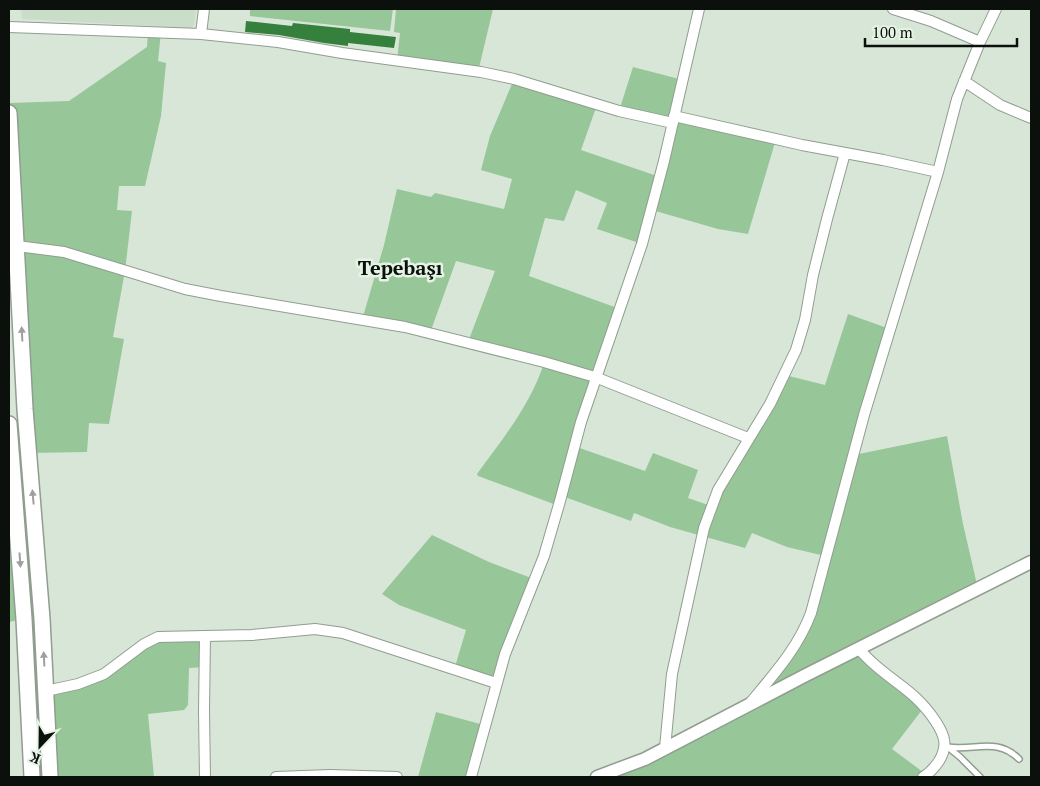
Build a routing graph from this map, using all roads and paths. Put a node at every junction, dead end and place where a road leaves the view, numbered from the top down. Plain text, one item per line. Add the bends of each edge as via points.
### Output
1 (204, 9) edge
2 (699, 9) edge
3 (893, 9) edge
4 (996, 9) edge
5 (9, 27) edge
6 (201, 34) junction
7 (980, 42) junction
8 (964, 81) junction
9 (9, 113) edge
10 (1031, 118) edge
11 (674, 120) junction
12 (845, 153) junction
13 (938, 172) junction
14 (17, 246) junction
15 (595, 377) junction
16 (9, 424) edge
17 (748, 438) junction
18 (1031, 562) edge
19 (205, 636) junction
20 (858, 649) junction
21 (496, 683) junction
22 (46, 692) junction
23 (749, 705) junction
24 (947, 747) junction
25 (665, 748) junction
26 (1019, 759) dead end
27 (32, 777) edge
28 (50, 777) edge
29 (205, 777) edge
30 (276, 777) edge
31 (397, 777) edge
32 (472, 777) edge
33 (597, 777) edge
34 (923, 777) edge
35 (980, 777) edge

1 - 6 street
2 - 11 street
3 - 7 street
4 - 7 street
5 - 6 street
6 - 11 street via 481,72 612,109
7 - 8 street
8 - 10 street via 1000,105
8 - 13 street
9 - 14 main road
11 - 12 street
11 - 15 street via 642,244
12 - 13 street
12 - 17 street via 796,350 770,404
13 - 23 street via 864,415 811,613 793,651
14 - 15 street via 64,252 150,279 221,296 430,333
22 -> 14 main road
15 - 17 street
15 - 21 street via 553,529 514,627
16 -> 27 main road
17 - 25 street via 718,490 702,536 672,674
18 - 20 street
19 - 21 street via 332,630
19 - 22 street via 158,637 104,674
19 - 29 street
20 - 23 street
20 - 24 street via 922,702 944,735
21 - 32 street
22 - 28 main road
23 - 25 street
24 - 26 lane via 1000,746
24 - 34 street via 938,763
24 - 35 lane
25 - 33 street
30 - 31 street

